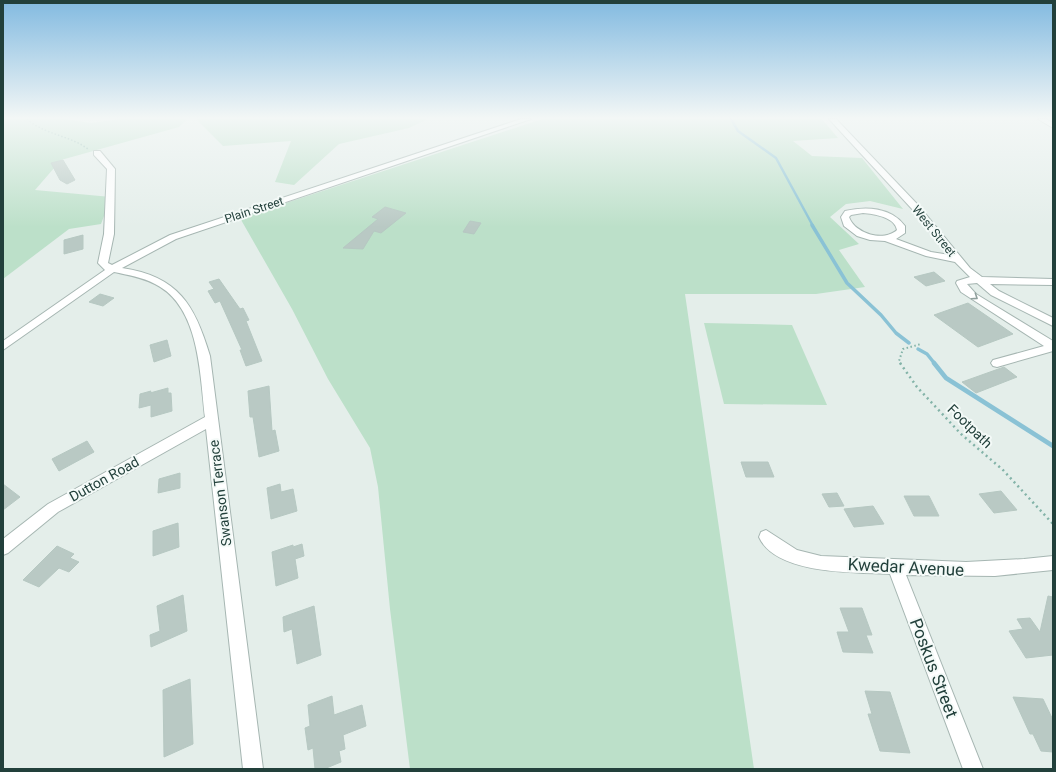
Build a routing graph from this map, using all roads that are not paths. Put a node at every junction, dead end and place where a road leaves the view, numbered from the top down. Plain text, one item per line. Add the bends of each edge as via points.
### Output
1 (99, 155) edge
2 (418, 155) edge
3 (866, 155) edge
4 (888, 239) junction
5 (956, 259) junction
6 (112, 269) junction
7 (979, 282) junction
8 (1053, 282) edge
9 (1053, 322) edge
10 (3, 346) edge
11 (1053, 346) edge
12 (997, 363) dead end
13 (211, 420) junction
14 (766, 537) dead end
15 (3, 548) edge
16 (1053, 563) edge
17 (895, 567) junction
18 (253, 769) edge
19 (973, 769) edge

1 - 6 street via 111,169 109,234 103,261 104,265
2 - 6 street, Plain Street via 196,228 152,247
3 - 5 street, West Street via 915,207
4 - 4 street via 870,237 857,232 848,226 845,217 848,213 863,210 890,216 902,226 902,231
4 - 5 street via 929,254
5 - 7 street, West Street
6 - 10 street, Plain Street
6 - 13 street, Swanson Terrace via 153,278 168,286 182,300 192,317 202,350
7 - 8 street
7 - 9 street, West Street
7 -> 11 street via 970,280 961,283 972,296
11 - 12 street
13 - 15 street, Dutton Road via 53,508
13 - 18 street, Swanson Terrace
14 - 17 street, Kwedar Avenue via 788,555 801,560
16 - 17 street, Kwedar Avenue via 1023,568 977,570
17 - 19 street, Poskus Street

